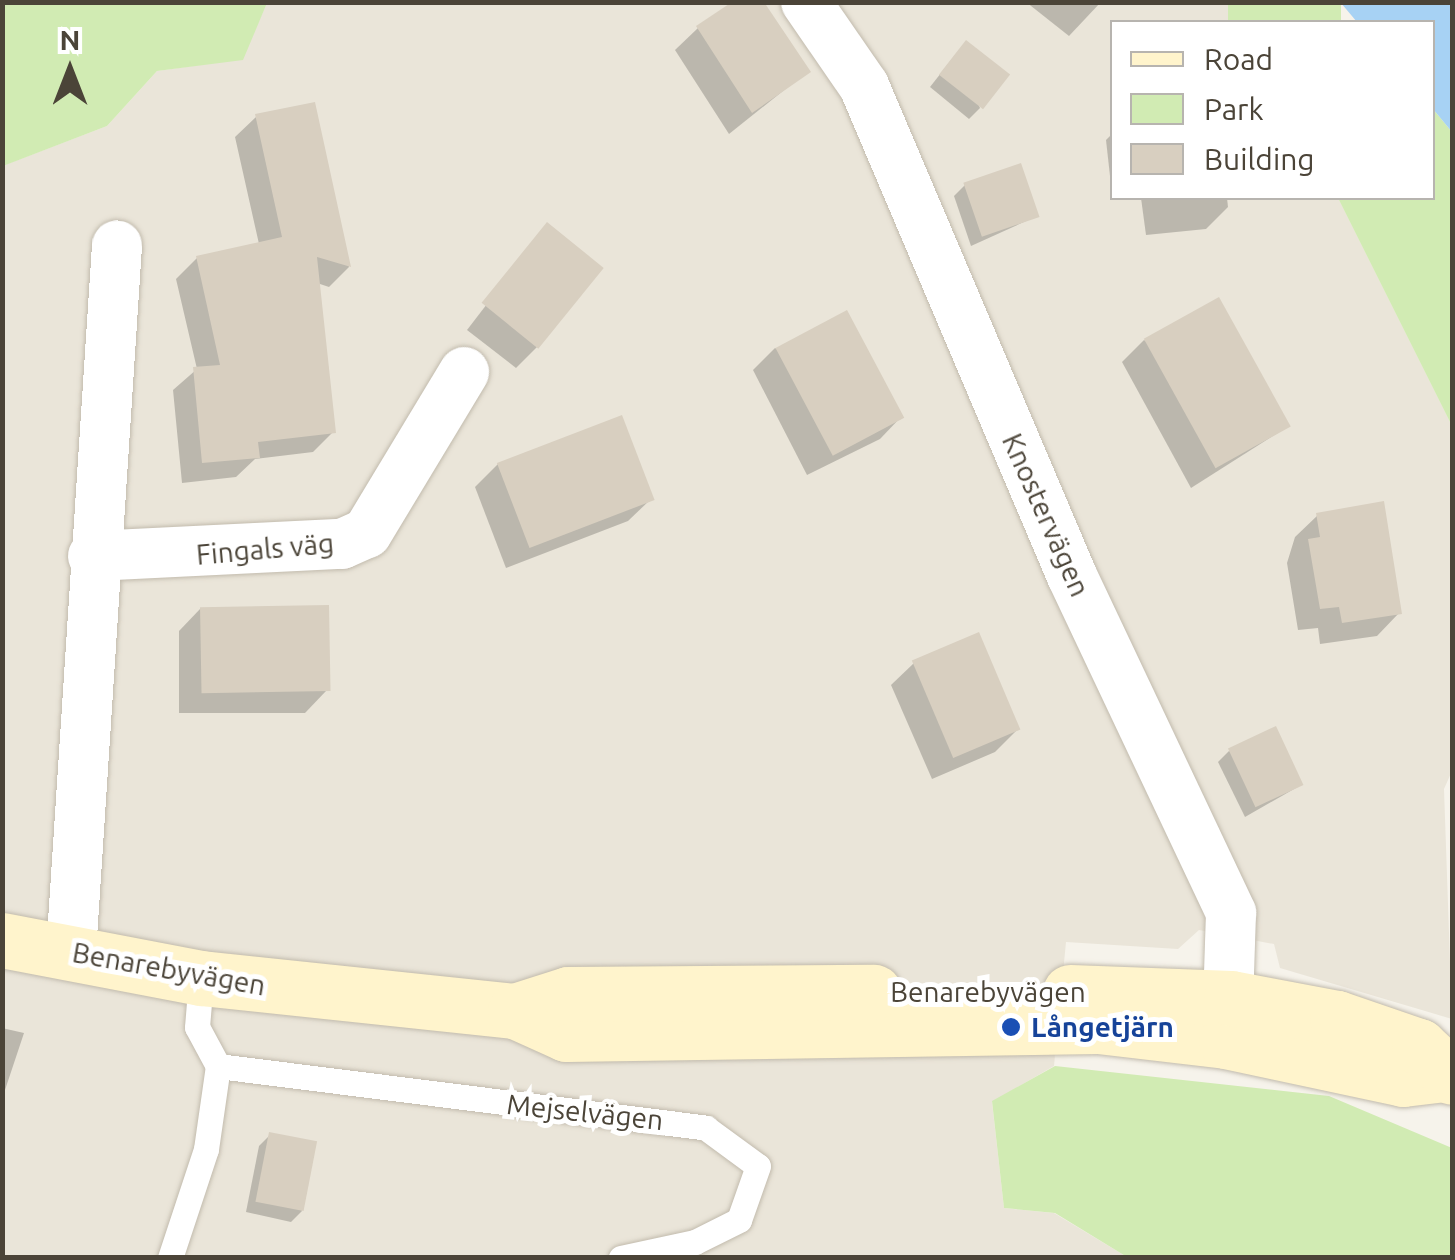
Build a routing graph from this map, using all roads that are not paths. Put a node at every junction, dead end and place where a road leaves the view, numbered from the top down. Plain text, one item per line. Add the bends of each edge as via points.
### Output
1 (806, 2) edge
2 (117, 245) dead end
3 (464, 372) dead end
4 (93, 556) junction
5 (2, 940) edge
6 (72, 952) junction
7 (201, 978) junction
8 (1228, 1020) junction
9 (218, 1066) junction
10 (1449, 1075) edge
11 (170, 1258) edge
12 (622, 1258) edge

1 - 8 street, Knostervägen via 864,86 1072,576 1206,853 1230,912
2 - 4 street
3 - 4 street, Fingals väg via 367,533 342,544
4 - 6 street
5 - 6 street, Benarebyvägen
6 - 7 street, Benarebyvägen
7 - 8 street, Benarebyvägen via 515,1011 566,1034
7 - 9 lane via 197,1027
8 - 10 street, Benarebyvägen via 1403,1079
9 - 11 lane via 206,1149
9 - 12 lane, Mejselvägen via 706,1128 758,1166 739,1220 695,1242

